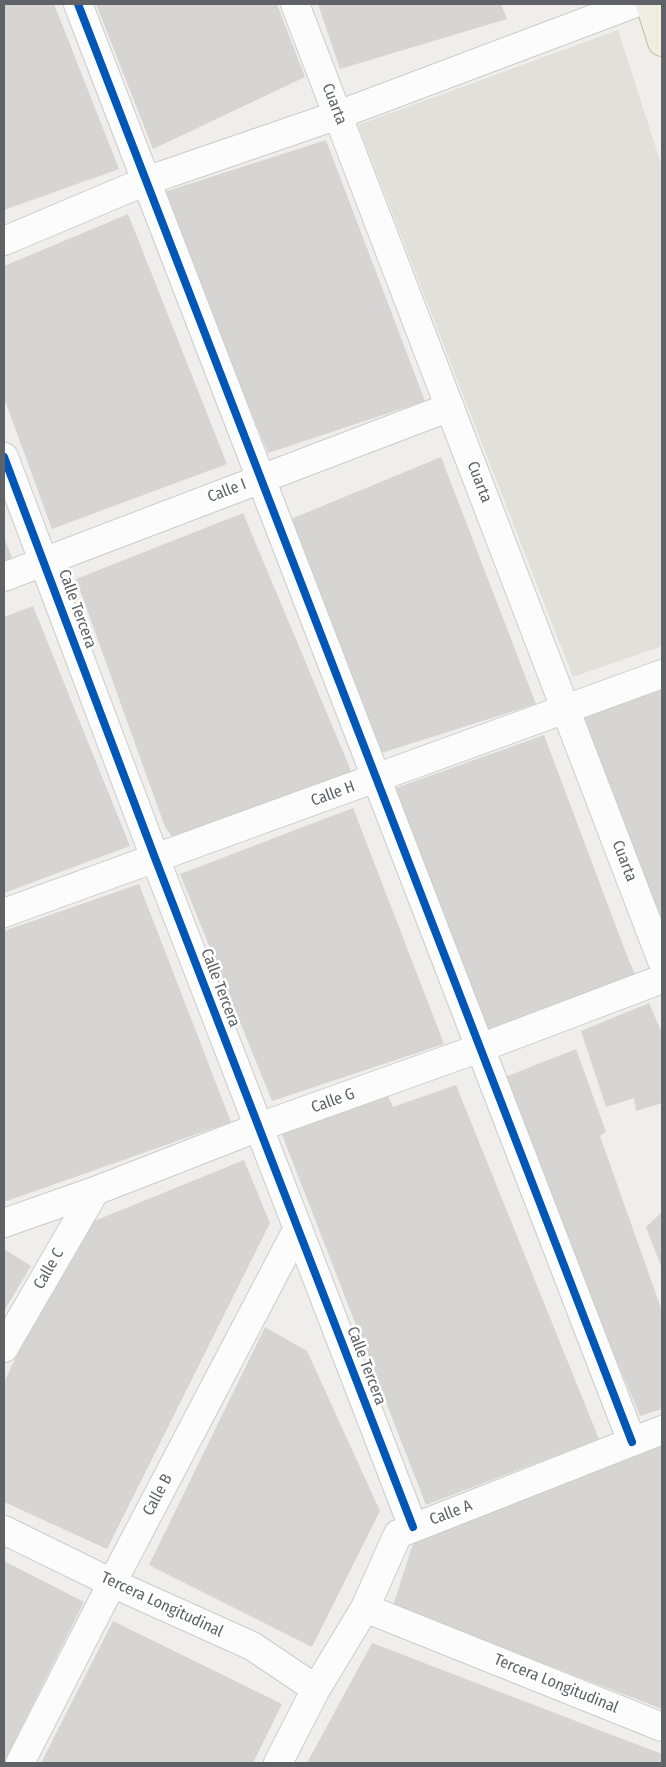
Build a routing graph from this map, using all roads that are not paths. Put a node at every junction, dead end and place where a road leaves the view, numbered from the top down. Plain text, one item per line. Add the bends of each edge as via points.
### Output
1 (78, 4) edge
2 (295, 4) edge
3 (633, 4) edge
4 (650, 4) edge
5 (662, 42) edge
6 (338, 115) junction
7 (146, 181) junction
8 (4, 240) edge
9 (450, 407) junction
10 (4, 457) edge
11 (261, 479) junction
12 (44, 561) junction
13 (4, 577) edge
14 (662, 674) edge
15 (566, 709) junction
16 (376, 778) junction
17 (155, 858) junction
18 (4, 913) edge
19 (662, 961) edge
20 (662, 979) edge
21 (480, 1048) junction
22 (259, 1127) junction
23 (95, 1191) junction
24 (4, 1223) edge
25 (298, 1228) junction
26 (4, 1348) edge
27 (662, 1430) edge
28 (632, 1442) junction
29 (413, 1527) junction
30 (4, 1530) edge
31 (112, 1583) junction
32 (365, 1608) junction
33 (316, 1689) junction
34 (662, 1727) edge
35 (20, 1763) edge
36 (278, 1763) edge

1 - 7 street
2 - 6 street, Cuarta
3 - 6 street
4 - 5 highway
6 - 7 street
6 - 9 street, Cuarta
7 - 8 street
7 - 11 street
9 - 11 street, Calle I
9 - 15 street, Cuarta
10 - 12 street, Calle Tercera
11 - 12 street, Calle I
11 - 16 street
12 - 13 street, Calle I
12 - 17 street, Calle Tercera
14 - 15 street, Calle H
15 - 16 street, Calle H
15 - 19 street, Cuarta
16 - 17 street, Calle H
16 - 21 street
17 - 18 street, Calle H
17 - 22 street, Calle Tercera
20 - 21 street, Calle G
21 - 22 street, Calle G
21 - 28 street
22 - 23 street, Calle G
22 - 25 street, Calle Tercera
23 - 24 street, Calle G
23 - 26 street, Calle C
25 - 29 street, Calle Tercera
25 - 31 street, Calle B
27 - 28 street, Calle A
28 - 29 street, Calle A
29 - 32 street, Calle A via 398,1534
30 - 31 street, Tercera Longitudinal
31 - 33 street, Tercera Longitudinal via 252,1646
31 - 35 street, Calle B
32 - 33 street, Calle A
32 - 34 street, Tercera Longitudinal
33 - 36 street, Calle A

